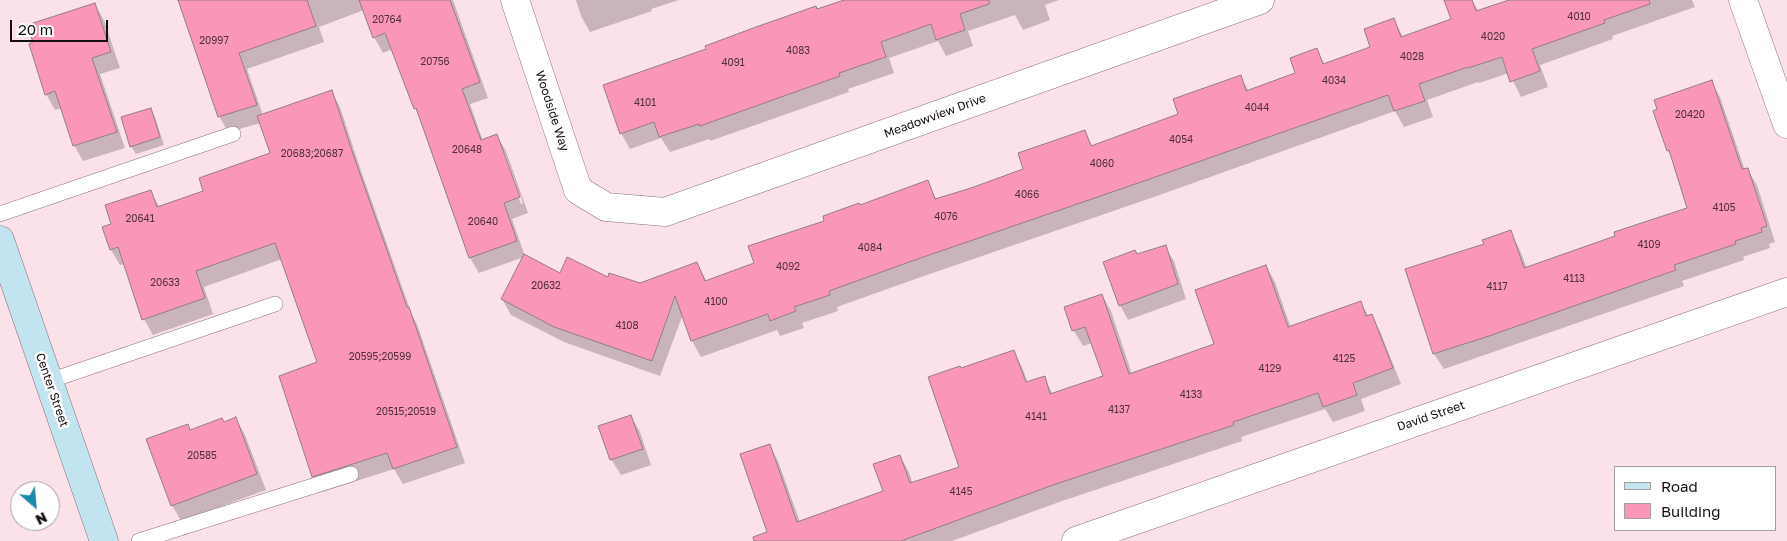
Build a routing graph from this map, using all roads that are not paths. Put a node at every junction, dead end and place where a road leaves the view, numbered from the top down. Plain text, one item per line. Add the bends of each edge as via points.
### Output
1 (515, 0) edge
2 (1260, 0) edge
3 (1743, 0) edge
4 (1785, 114) edge
5 (233, 134) dead end
6 (606, 207) joint
7 (0, 214) edge
8 (1, 248) edge
9 (1787, 292) edge
10 (275, 304) dead end
11 (48, 381) junction
12 (351, 474) dead end
13 (104, 541) edge
14 (140, 541) edge
15 (1076, 541) edge

1 - 6 street, Woodside Way via 578,190
2 - 6 street, Meadowview Drive via 665,212
3 - 4 street
5 - 7 lane
8 - 11 street, Center Street
9 - 15 street, David Street
10 - 11 lane
11 - 13 street, Center Street
12 - 14 lane

